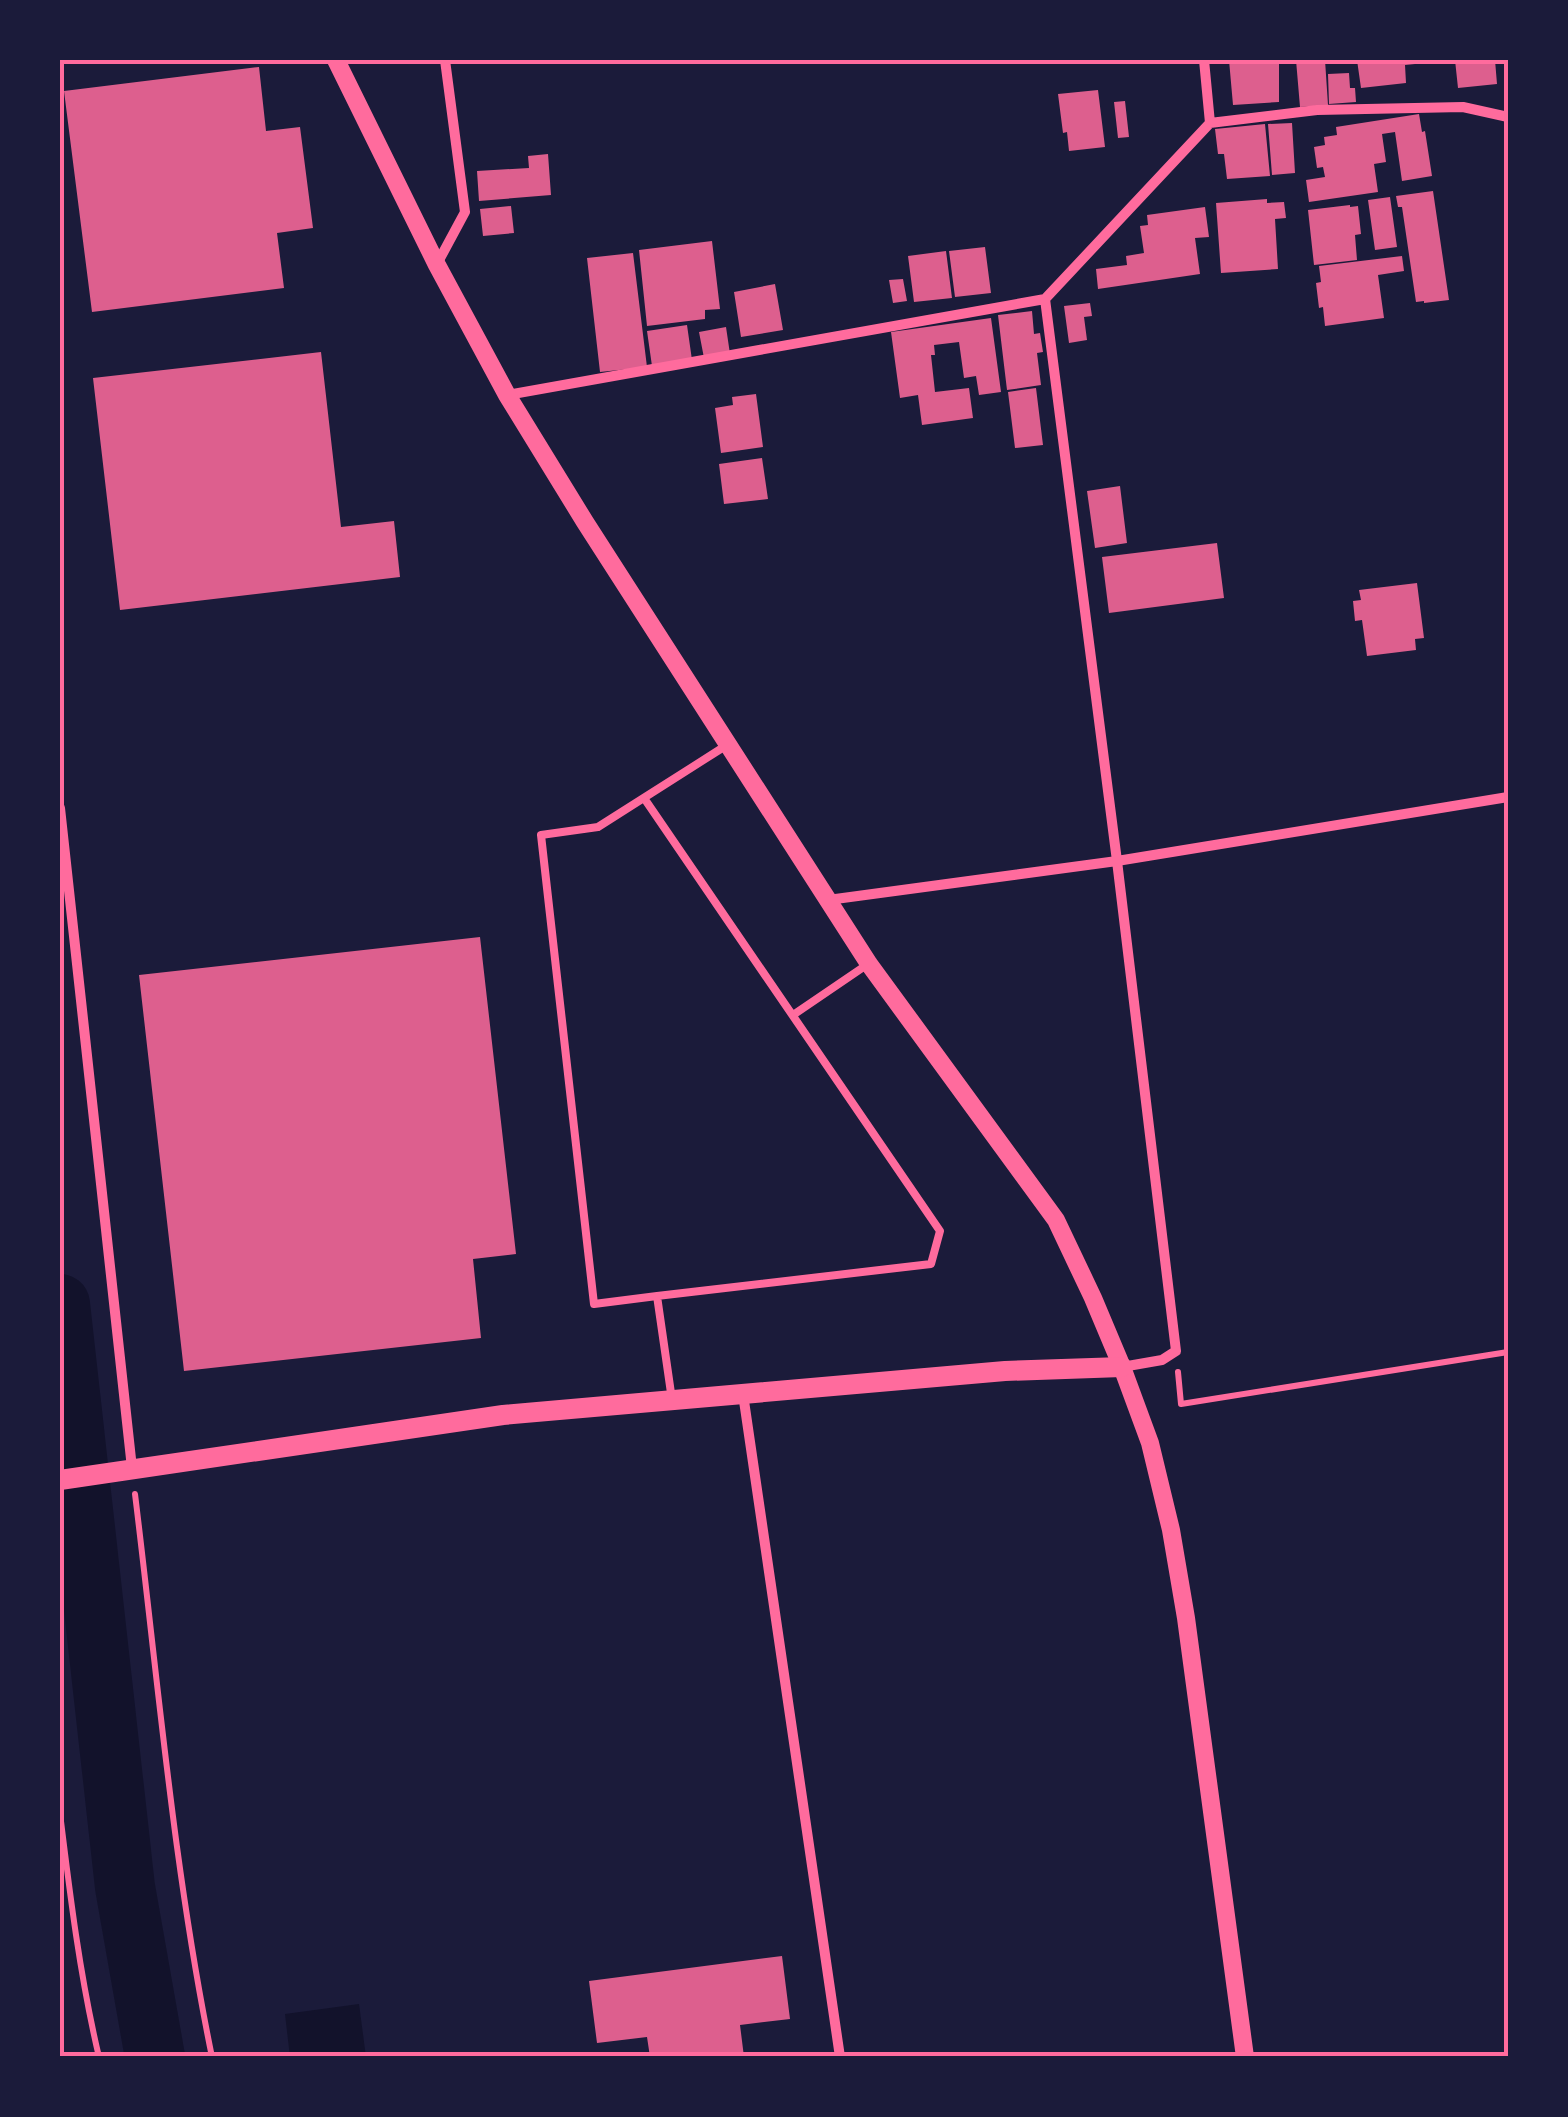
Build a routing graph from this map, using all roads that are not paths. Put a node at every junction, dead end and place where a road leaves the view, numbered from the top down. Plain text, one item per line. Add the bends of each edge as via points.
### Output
1 (336, 60) edge
2 (445, 60) edge
3 (1204, 60) edge
4 (1508, 117) edge
5 (1210, 123) junction
6 (437, 265) junction
7 (1044, 300) junction
8 (507, 395) junction
9 (728, 744) junction
10 (1508, 796) edge
11 (644, 798) junction
12 (60, 808) edge
13 (1117, 860) junction
14 (828, 900) junction
15 (869, 964) junction
16 (793, 1016) junction
17 (657, 1296) junction
18 (1122, 1367) junction
19 (743, 1392) junction
20 (672, 1400) junction
21 (132, 1470) junction
22 (60, 1480) edge
23 (840, 2057) edge
24 (1246, 2057) edge

1 - 6 street
2 - 6 street via 465,212
3 - 5 street
4 - 5 street via 1463,107 1354,109
5 - 7 street
6 - 8 street
7 - 8 street
7 - 13 street
8 - 9 street
9 - 11 lane
9 - 14 street
10 - 13 street
11 - 16 lane
11 - 17 lane via 598,827 541,835 594,1304
12 - 21 street
13 - 14 street
13 - 18 street via 1176,1351
14 - 15 street
15 - 16 lane
15 - 18 street via 1056,1220
16 - 17 lane via 940,1231 931,1264
17 - 20 lane
18 - 19 main road
18 - 24 street via 1171,1530
19 - 20 main road
19 - 23 street
20 - 21 main road via 503,1415
21 - 22 main road

